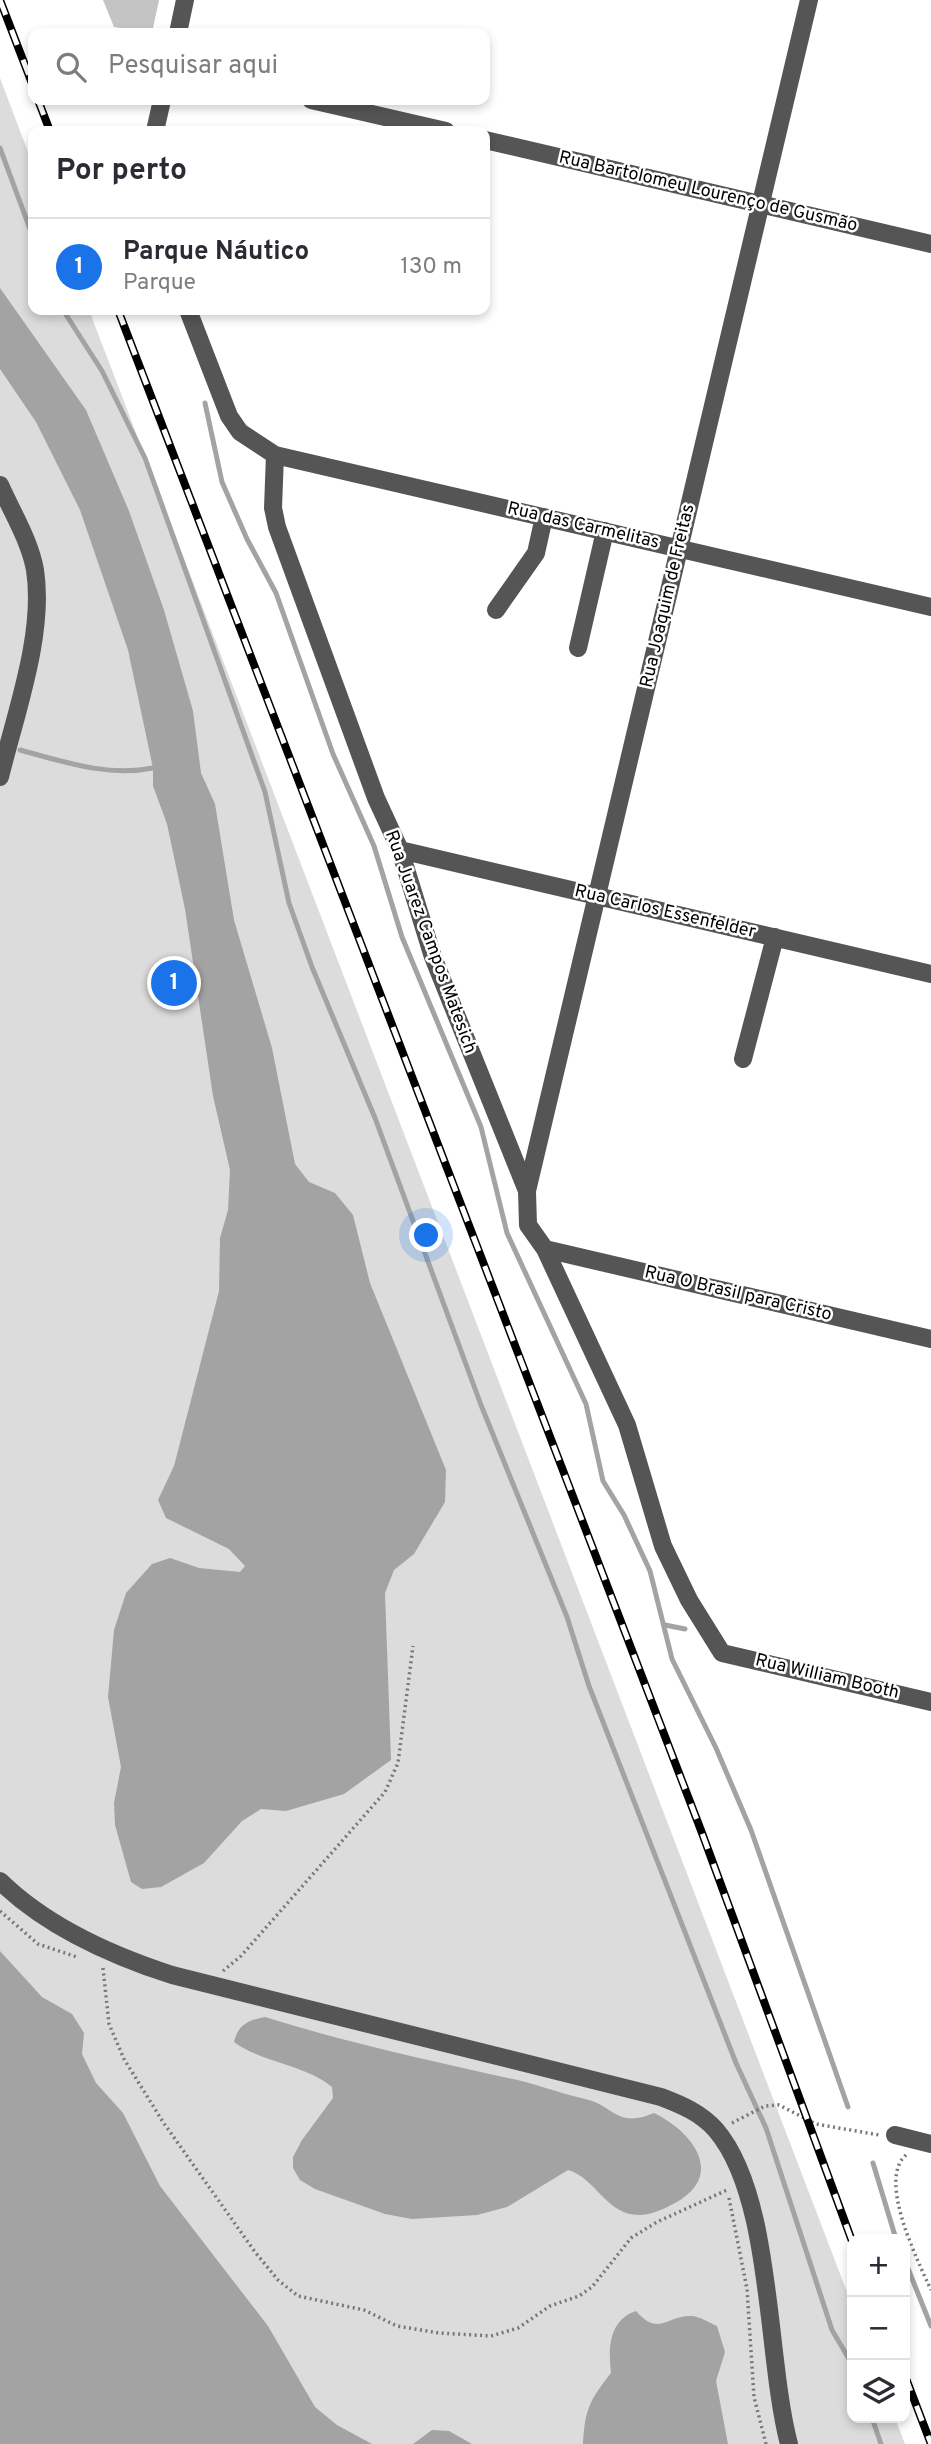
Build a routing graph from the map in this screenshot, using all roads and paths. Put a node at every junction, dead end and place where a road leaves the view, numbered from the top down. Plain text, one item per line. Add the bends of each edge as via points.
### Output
1 (185, 0) edge
2 (808, 0) edge
3 (178, 28) edge
4 (161, 105) edge
5 (333, 105) edge
6 (156, 126) edge
7 (424, 126) edge
8 (490, 141) edge
9 (760, 205) junction
10 (931, 244) edge
11 (190, 315) edge
12 (275, 455) junction
13 (0, 485) edge
14 (544, 517) junction
15 (605, 531) junction
16 (679, 548) junction
17 (931, 607) edge
18 (496, 611) dead end
19 (578, 648) dead end
20 (0, 777) edge
21 (400, 850) junction
22 (597, 896) junction
23 (775, 937) junction
24 (931, 974) edge
25 (743, 1059) dead end
26 (527, 1191) junction
27 (545, 1249) junction
28 (931, 1339) edge
29 (413, 1646) dead end
30 (722, 1653) joint
31 (931, 1702) edge
32 (0, 1881) edge
33 (110, 1954) junction
34 (208, 1984) junction
35 (750, 2113) dead end
36 (895, 2136) joint
37 (931, 2142) edge
38 (723, 2180) dead end
39 (727, 2190) junction
40 (931, 2290) edge
41 (766, 2444) edge
42 (789, 2444) edge

1 - 3 street
2 - 9 street, Rua Joaquim de Freitas
4 - 6 street
5 - 7 street
8 - 9 street, Rua Bartolomeu Lourenço de Gusmão
9 - 10 street, Rua Bartolomeu Lourenço de Gusmão
9 - 16 street, Rua Joaquim de Freitas
11 - 12 street via 229,416 240,432
12 - 14 street, Rua das Carmelitas
12 - 21 street, Rua Juarez Campos Matesich via 272,490 277,527 376,798
13 - 20 street via 34,569 37,602
14 - 15 street, Rua das Carmelitas
14 - 18 street via 536,553
15 - 16 street, Rua das Carmelitas
15 - 19 street
16 - 17 street, Rua das Carmelitas
16 - 22 street, Rua Joaquim de Freitas
21 - 22 street, Rua Carlos Essenfelder
21 - 26 street, Rua Juarez Campos Matesich via 433,957
22 - 23 street, Rua Carlos Essenfelder
22 - 26 street, Rua Joaquim de Freitas
23 - 24 street, Rua Carlos Essenfelder
23 - 25 street
26 - 27 street, Rua Juarez Campos Matesich via 528,1226
27 - 28 street, Rua O Brasil para Cristo
27 - 30 street, Rua Juarez Campos Matesich via 626,1425 663,1546
29 - 34 path via 398,1763 385,1792 241,1955
30 - 31 street, Rua William Booth
32 - 33 street via 41,1913
33 - 34 street
33 - 39 path via 103,1968 104,1993 109,2024 124,2059 255,2252 298,2296 364,2310 397,2326 491,2336 518,2328 550,2306 579,2297 631,2238
34 - 42 street via 661,2097 705,2119 737,2163 750,2204 770,2318 777,2392
35 - 36 path via 779,2105 841,2131
36 - 37 street
37 - 40 path via 900,2160 895,2182 910,2241
38 - 39 path
39 - 41 path via 747,2289 754,2398

